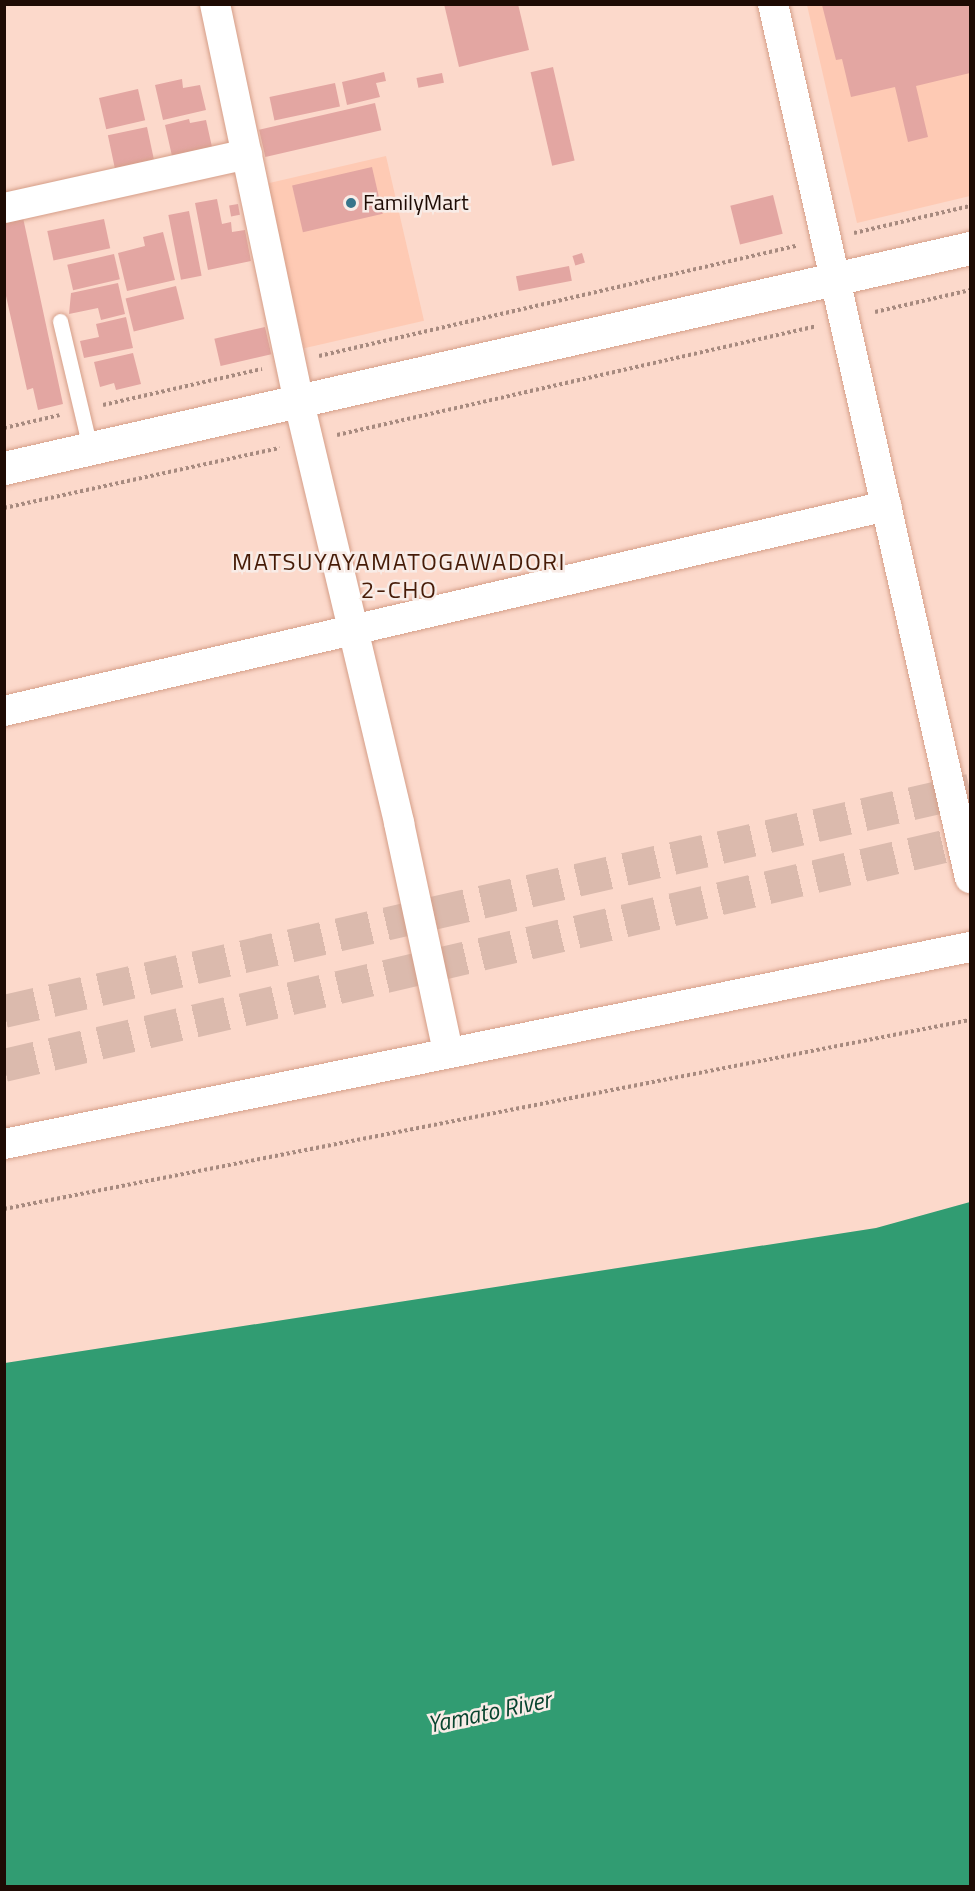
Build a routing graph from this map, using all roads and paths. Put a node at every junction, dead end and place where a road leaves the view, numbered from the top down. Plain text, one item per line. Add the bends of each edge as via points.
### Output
1 (215, 4) edge
2 (773, 4) edge
3 (247, 154) junction
4 (970, 206) edge
5 (4, 208) edge
6 (826, 240) junction
7 (970, 248) edge
8 (834, 278) junction
9 (970, 290) edge
10 (844, 319) junction
11 (60, 321) dead end
12 (291, 363) junction
13 (298, 398) junction
14 (81, 410) junction
15 (4, 428) edge
16 (309, 441) junction
17 (90, 448) junction
18 (4, 468) edge
19 (886, 506) junction
20 (4, 508) edge
21 (354, 630) junction
22 (4, 711) edge
23 (970, 878) edge
24 (970, 947) edge
25 (970, 1020) edge
26 (447, 1051) junction
27 (4, 1144) edge
28 (4, 1209) edge

1 - 3 street
2 - 6 street
3 - 5 street
3 - 12 street
4 - 6 path
6 - 8 street
6 - 12 path
7 - 8 street
8 - 10 street
8 - 13 street
9 - 10 path
10 - 16 path
10 - 19 street
11 - 14 lane
12 - 13 street
12 - 14 path
13 - 16 street
13 - 17 street
14 - 15 path
14 - 17 lane
16 - 20 path
16 - 21 street
17 - 18 street
19 - 21 street
19 - 23 street
21 - 22 street
21 - 26 street
24 - 26 street
25 - 28 path
26 - 27 street

